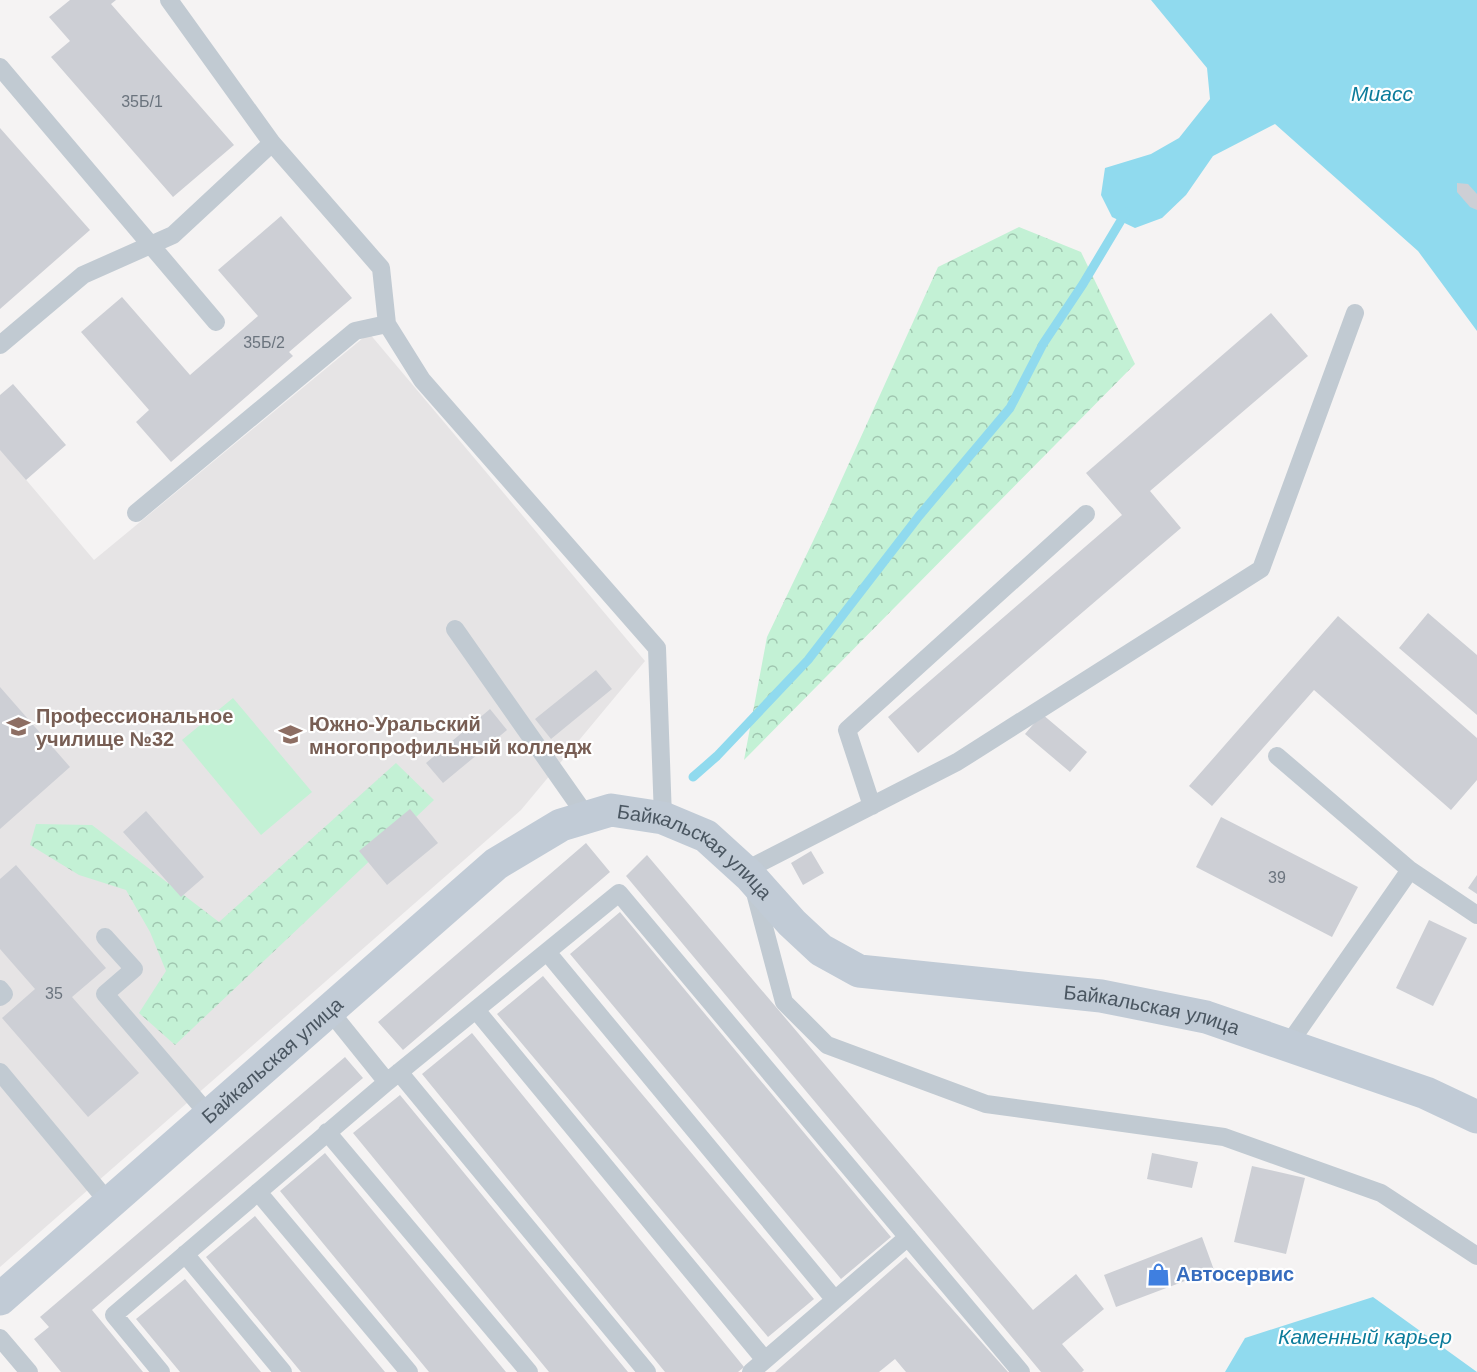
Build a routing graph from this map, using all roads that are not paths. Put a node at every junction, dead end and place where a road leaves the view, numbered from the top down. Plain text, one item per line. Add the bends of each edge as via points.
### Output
1 (170, 0) edge
2 (0, 67) edge
3 (272, 143) junction
4 (150, 245) junction
5 (1355, 313) dead end
6 (216, 322) dead end
7 (387, 324) junction
8 (0, 345) edge
9 (136, 513) dead end
10 (1086, 514) dead end
11 (455, 629) dead end
12 (1277, 756) dead end
13 (872, 806) junction
14 (587, 817) junction
15 (663, 818) junction
16 (1410, 870) junction
17 (747, 873) junction
18 (1477, 915) edge
19 (105, 937) dead end
20 (547, 952) junction
21 (0, 989) edge
22 (0, 997) edge
23 (329, 1010) junction
24 (476, 1010) junction
25 (1288, 1045) junction
26 (0, 1072) edge
27 (393, 1077) junction
28 (209, 1115) junction
29 (1477, 1117) edge
30 (327, 1132) junction
31 (258, 1192) junction
32 (109, 1203) junction
33 (908, 1237) junction
34 (185, 1254) junction
35 (1477, 1256) edge
36 (0, 1299) edge
37 (835, 1299) junction
38 (0, 1338) edge
39 (758, 1366) edge
40 (29, 1372) edge
41 (161, 1372) edge
42 (283, 1372) edge
43 (409, 1372) edge
44 (529, 1372) edge
45 (647, 1372) edge
46 (1021, 1372) edge

1 - 3 lane
2 - 4 lane
3 - 4 lane via 173,235
3 - 7 lane via 381,268
4 - 6 lane
4 - 8 lane via 83,275
5 - 13 lane via 1261,569 957,762
7 - 9 lane via 355,331
7 - 15 lane via 422,380 657,648
10 - 13 lane via 848,730
11 - 14 lane
12 - 16 lane
13 - 17 lane
14 - 15 street, Байкальская улица via 611,810
14 - 23 street, Байкальская улица via 561,825 496,864
15 - 17 street, Байкальская улица via 706,836
16 - 18 lane
16 - 25 lane
17 - 25 street, Байкальская улица via 821,950 859,971 1101,996 1206,1017
17 - 35 lane via 784,1002 827,1045 986,1104 1224,1137 1382,1192
19 - 28 lane via 134,969 105,994
20 - 24 lane
20 - 33 lane via 620,893
20 - 37 lane
21 - 22 lane via 4,994
23 - 27 lane
23 - 28 street, Байкальская улица
24 - 27 lane
24 - 39 lane
25 - 29 street, Байкальская улица via 1426,1093
26 - 32 lane
27 - 30 lane
27 - 45 lane
28 - 32 street, Байкальская улица
30 - 31 lane
30 - 44 lane
31 - 34 lane
31 - 43 lane
32 - 36 street, Байкальская улица
33 - 37 lane
33 - 46 lane
34 - 41 lane via 114,1315
34 - 42 lane
37 - 39 lane
38 - 40 lane

